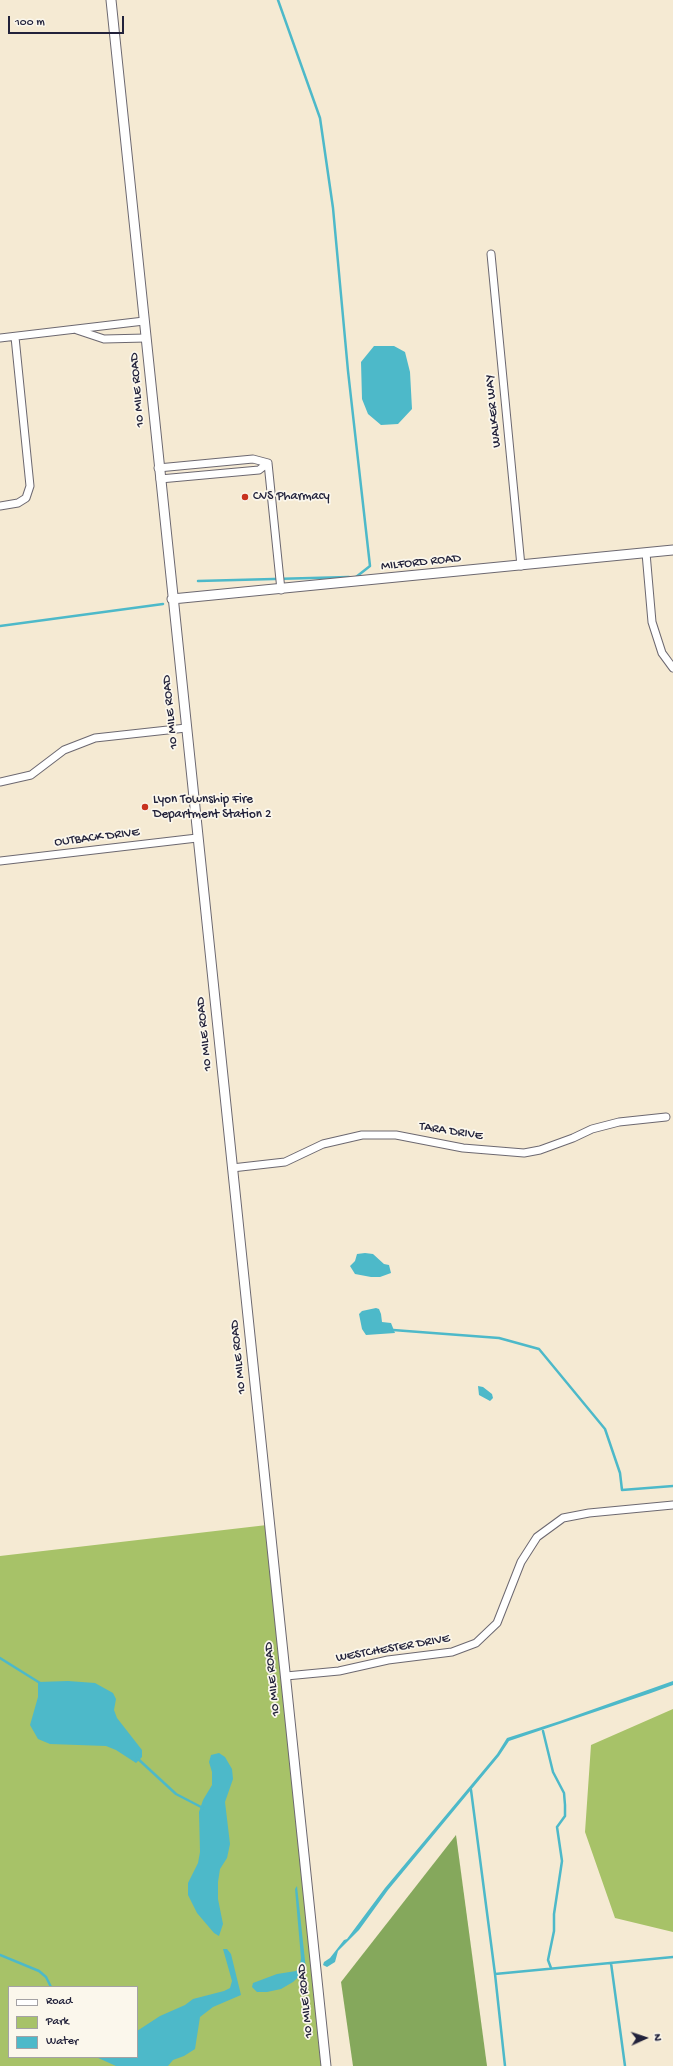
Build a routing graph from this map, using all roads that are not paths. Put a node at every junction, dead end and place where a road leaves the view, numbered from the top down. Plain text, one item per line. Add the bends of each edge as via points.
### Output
1 (111, 0) edge
2 (491, 254) dead end
3 (144, 321) junction
4 (77, 330) junction
5 (15, 337) junction
6 (0, 338) edge
7 (146, 338) junction
8 (268, 463) junction
9 (158, 468) junction
10 (160, 479) junction
11 (0, 506) edge
12 (673, 550) edge
13 (646, 553) junction
14 (521, 566) junction
15 (281, 590) junction
16 (172, 599) junction
17 (673, 668) edge
18 (186, 728) junction
19 (0, 782) edge
20 (197, 838) junction
21 (0, 861) edge
22 (666, 1117) dead end
23 (232, 1168) junction
24 (673, 1505) edge
25 (286, 1676) junction
26 (326, 2066) edge

1 - 3 main road, 10 MILE ROAD
2 - 14 street, WALKER WAY
3 - 4 street
3 - 7 main road, 10 MILE ROAD
4 - 5 street
4 - 7 street via 104,339
5 - 6 street
5 - 11 street via 30,486 26,498 18,503
7 - 9 main road, 10 MILE ROAD
8 - 9 street via 253,459
8 - 10 street via 259,470
8 - 15 street
9 - 10 main road, 10 MILE ROAD
10 - 16 main road, 10 MILE ROAD
12 - 13 main road, MILFORD ROAD
13 - 14 main road, MILFORD ROAD
13 - 17 street via 652,622 662,653
14 - 15 main road, MILFORD ROAD
15 - 16 main road, MILFORD ROAD
16 - 18 main road, 10 MILE ROAD
18 - 19 street via 95,738 64,750 31,775
18 - 20 main road, 10 MILE ROAD
20 - 21 street, OUTBACK DRIVE
20 - 23 main road, 10 MILE ROAD
22 - 23 street, TARA DRIVE via 620,1122 592,1129 544,1149 524,1152 463,1148 396,1135 362,1135 323,1144 285,1162
23 - 25 main road, 10 MILE ROAD
24 - 25 street, WESTCHESTER DRIVE via 562,1518 537,1537 521,1562 497,1623 476,1643 452,1652 388,1660 339,1671
25 - 26 main road, 10 MILE ROAD

